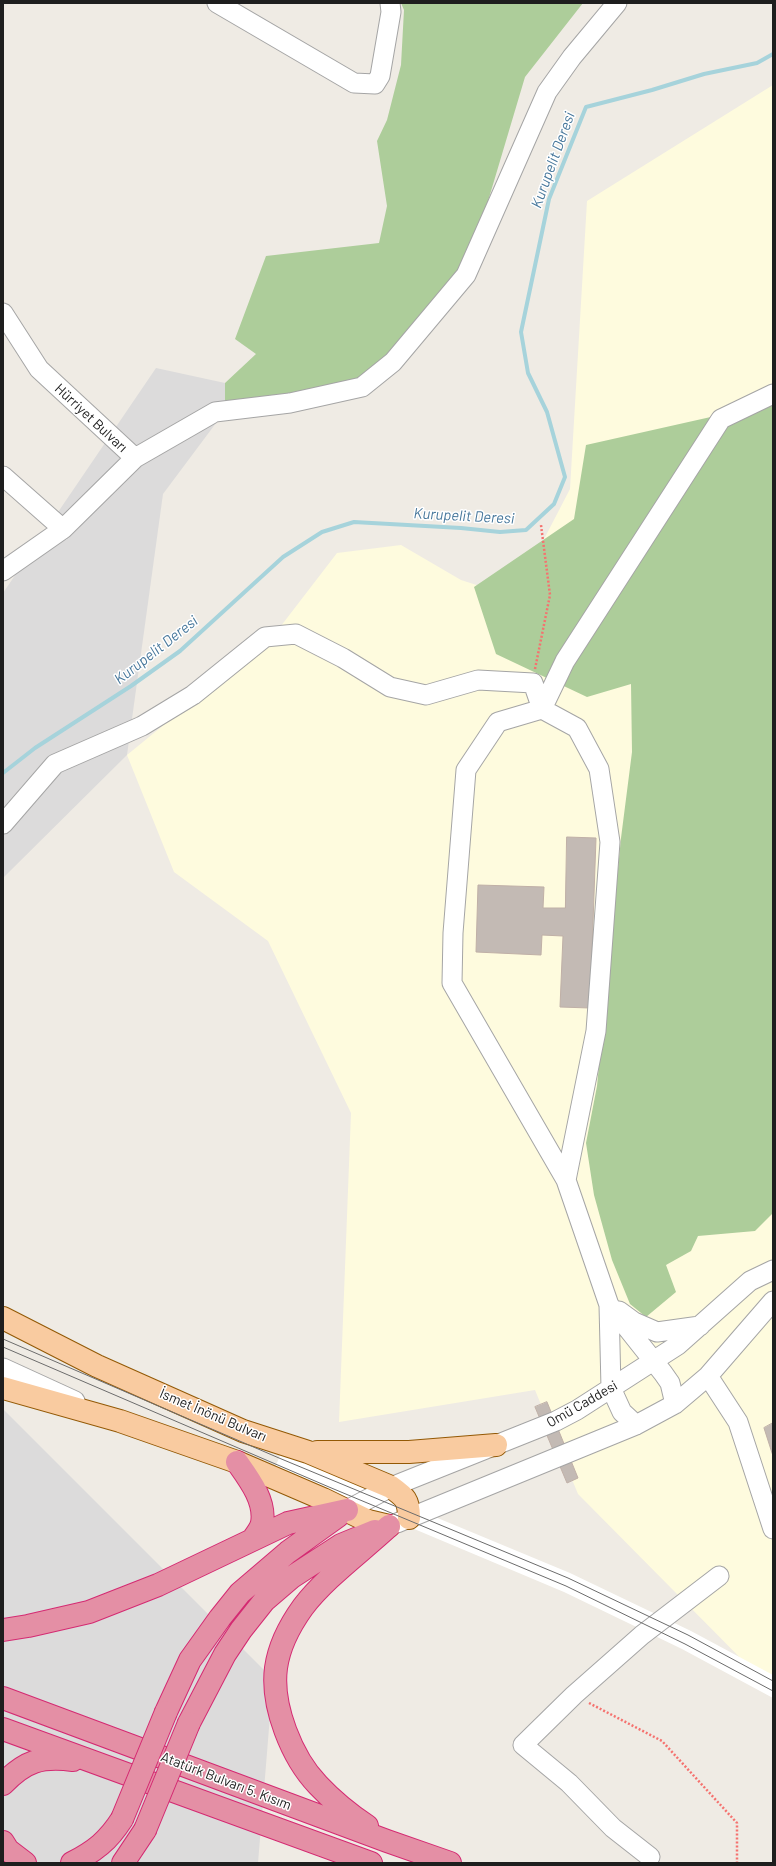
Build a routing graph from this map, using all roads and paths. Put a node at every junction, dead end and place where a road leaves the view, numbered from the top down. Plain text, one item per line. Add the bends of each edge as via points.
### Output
1 (217, 3) edge
2 (390, 3) edge
3 (617, 3) edge
4 (3, 313) edge
5 (773, 394) edge
6 (135, 458) junction
7 (3, 476) edge
8 (541, 525) dead end
9 (63, 529) junction
10 (3, 571) edge
11 (533, 683) junction
12 (542, 709) junction
13 (3, 824) edge
14 (566, 1180) junction
15 (773, 1270) edge
16 (773, 1302) edge
17 (609, 1305) junction
18 (3, 1318) edge
19 (3, 1326) edge
20 (700, 1326) junction
21 (653, 1361) junction
22 (97, 1366) junction
23 (3, 1368) edge
24 (708, 1376) junction
25 (3, 1388) edge
26 (611, 1388) junction
27 (675, 1404) junction
28 (120, 1421) junction
29 (636, 1425) junction
30 (496, 1445) junction
31 (308, 1452) junction
32 (236, 1462) junction
33 (391, 1487) junction
34 (768, 1495) edge
35 (348, 1510) junction
36 (408, 1518) junction
37 (389, 1526) junction
38 (773, 1529) edge
39 (253, 1539) junction
40 (719, 1576) dead end
41 (3, 1630) edge
42 (574, 1695) junction
43 (3, 1698) edge
44 (3, 1728) edge
45 (95, 1763) junction
46 (3, 1784) edge
47 (387, 1841) junction
48 (3, 1842) edge
49 (650, 1857) dead end
50 (26, 1863) edge
51 (72, 1863) edge
52 (123, 1863) edge
53 (370, 1863) edge
54 (450, 1863) edge
55 (737, 1863) edge

1 - 2 street via 354,83 375,84 380,76 391,12
3 - 6 street via 547,92 466,275 392,362 362,387 290,403 216,412
4 - 6 street, Hürriyet Bulvarı via 39,369
5 - 12 street via 721,419 565,661
6 - 9 street, Hürriyet Bulvarı
7 - 9 street
8 - 11 path via 550,595
9 - 10 street, Hürriyet Bulvarı
11 - 12 street
11 - 13 street via 478,680 426,695 390,687 343,658 296,634 265,637 193,695 142,726 55,764
12 - 14 street via 577,728 599,769 610,842 596,1031
12 - 14 street via 498,722 466,770 453,933 452,983
14 - 17 street
15 - 20 street, Omü Caddesi via 750,1281
16 - 24 street
17 - 20 street via 634,1322 657,1332
17 - 21 street
17 - 26 street
18 - 22 main road, İsmet İnönü Bulvarı
19 - 22 street
20 - 21 street, Omü Caddesi
21 - 26 street, Omü Caddesi
21 - 27 street via 670,1383
22 - 31 main road, İsmet İnönü Bulvarı via 243,1431
23 - 28 street
24 - 27 street
24 - 34 street via 738,1422
25 - 28 main road
26 - 29 street via 622,1412
26 - 30 street, Omü Caddesi via 556,1421
27 - 29 street
28 - 32 main road
29 - 36 street
30 - 31 main road via 409,1452
30 - 33 street, Omü Caddesi
31 - 33 main road, İsmet İnönü Bulvarı
32 - 35 main road
32 - 39 highway via 257,1494 261,1508 262,1523
33 - 35 street, Omü Caddesi
33 - 36 main road, İsmet İnönü Bulvarı via 409,1504
34 - 38 street
35 - 37 main road via 368,1521
35 - 39 highway via 288,1523
35 - 51 highway, bridge via 288,1552 240,1593 220,1618 190,1660 122,1820 112,1835 94,1851
36 - 37 street
37 - 47 highway via 335,1574 303,1607 284,1638 276,1669 277,1698 284,1729 297,1757 317,1784 345,1811
37 - 52 highway, bridge via 341,1545 292,1577 264,1601 241,1630 225,1654 189,1724 145,1830
39 - 41 highway via 158,1584 89,1612
40 - 42 street via 642,1635
42 - 49 street via 523,1745 569,1783 613,1828
42 - 55 path via 662,1741 737,1823
43 - 47 highway, Atatürk Bulvarı 5. Kısım
44 - 45 highway, Atatürk Bulvarı 5. Kısım
45 - 46 highway via 64,1759 34,1760 15,1771
45 - 53 highway, Atatürk Bulvarı 5. Kısım
47 - 54 highway, Atatürk Bulvarı 5. Kısım
48 - 50 highway via 8,1850

